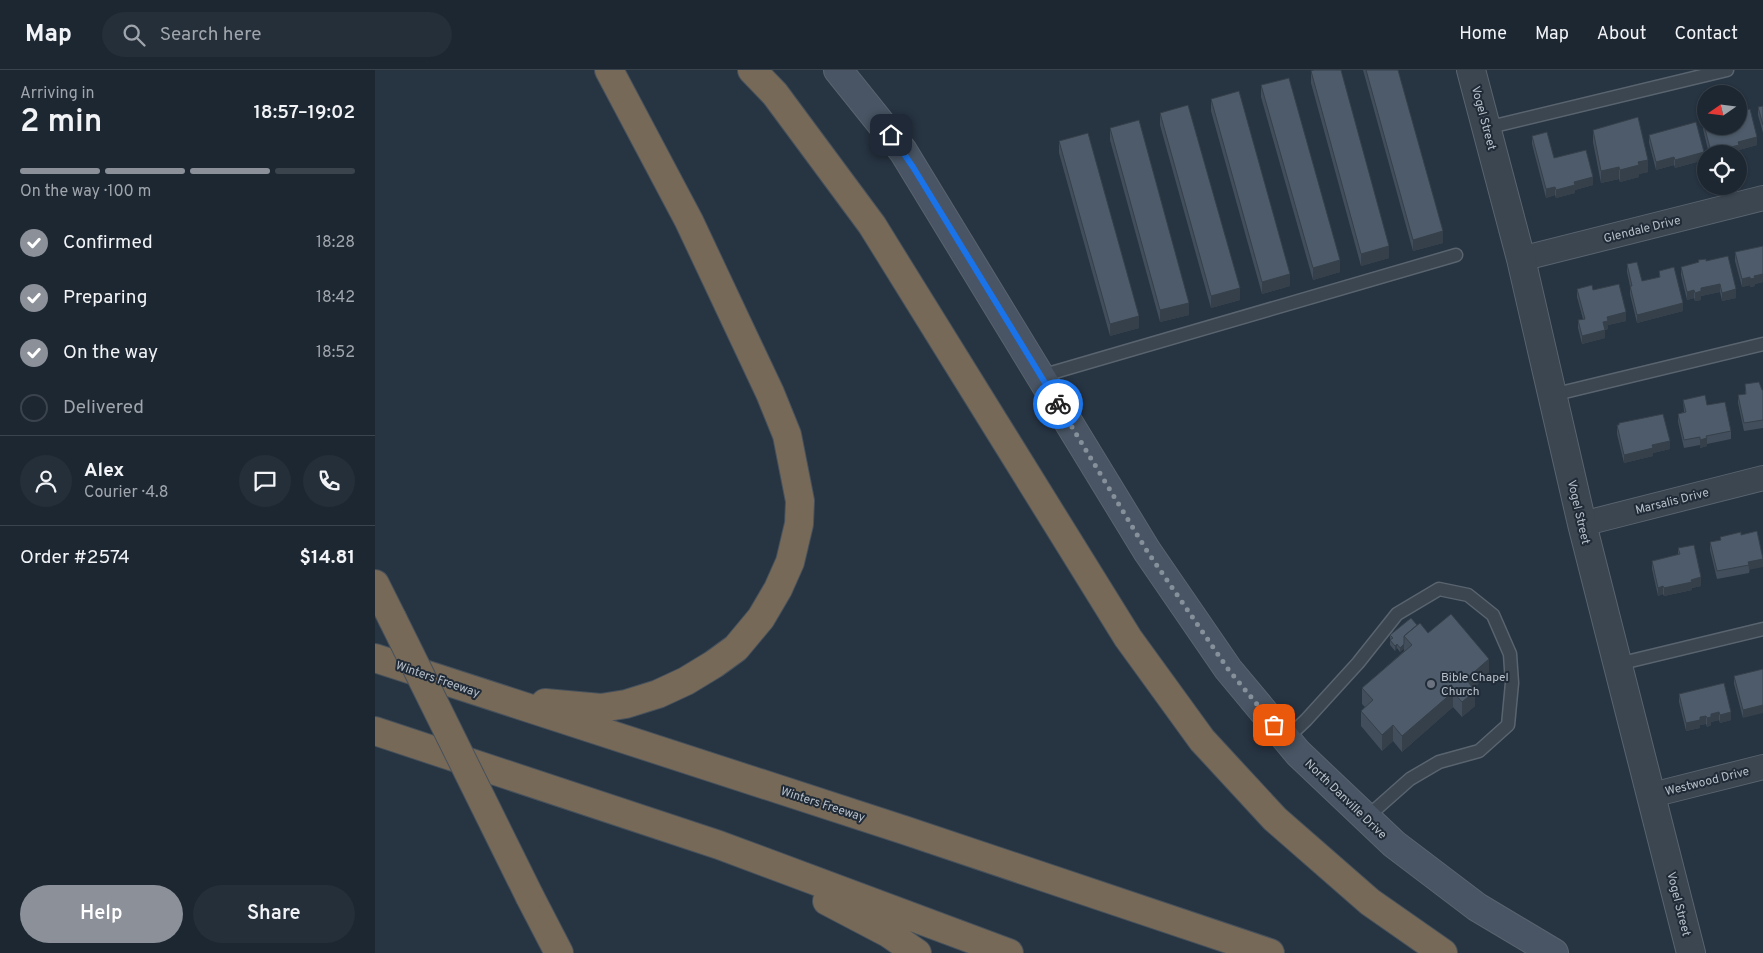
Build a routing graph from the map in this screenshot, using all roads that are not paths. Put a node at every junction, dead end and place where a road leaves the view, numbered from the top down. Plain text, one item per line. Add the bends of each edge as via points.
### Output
1 (609, 70) edge
2 (752, 70) edge
3 (839, 70) edge
4 (1471, 70) edge
5 (1727, 70) edge
6 (1486, 128) junction
7 (1763, 198) edge
8 (1456, 255) dead end
9 (1521, 259) junction
10 (1763, 344) edge
11 (1041, 376) junction
12 (1552, 395) junction
13 (1763, 478) edge
14 (1582, 524) junction
15 (375, 584) edge
16 (1763, 629) edge
17 (375, 658) edge
18 (1618, 664) junction
19 (495, 698) junction
20 (375, 731) edge
21 (1286, 739) junction
22 (1763, 767) edge
23 (1652, 795) junction
24 (1366, 818) junction
25 (719, 845) junction
26 (559, 953) edge
27 (917, 953) edge
28 (1009, 953) edge
29 (1270, 953) edge
30 (1443, 953) edge
31 (1554, 953) edge
32 (1691, 953) edge

1 - 19 highway via 689,221 770,393 787,435 800,500 799,524 790,562 761,618 737,648 686,681 658,694 601,708
2 - 30 highway via 775,94 872,225 1128,638 1202,740 1275,819 1370,902
3 - 11 main road, North Danville Drive via 903,151
4 - 6 street, Vogel Street
5 - 6 lane
6 - 9 street, Vogel Street
7 - 9 street, Glendale Drive
8 - 11 lane
9 - 12 street, Vogel Street
10 - 12 lane
11 - 21 main road, North Danville Drive via 1147,551 1228,669
12 - 14 street, Vogel Street
13 - 14 street, Marsalis Drive
14 - 18 street, Vogel Street
15 - 26 highway, bridge
16 - 18 lane
17 - 19 highway, Winters Freeway
18 - 23 street, Vogel Street
19 - 29 highway, Winters Freeway
20 - 25 highway
21 - 24 main road, North Danville Drive
21 - 24 lane via 1345,677 1397,614 1439,589 1468,595 1493,615 1510,654 1512,683 1508,725 1479,751 1439,762 1410,779
22 - 23 street, Westwood Drive
23 - 32 street, Vogel Street
24 - 31 main road, North Danville Drive via 1394,844 1477,907
25 - 27 highway via 889,933
25 - 28 highway

